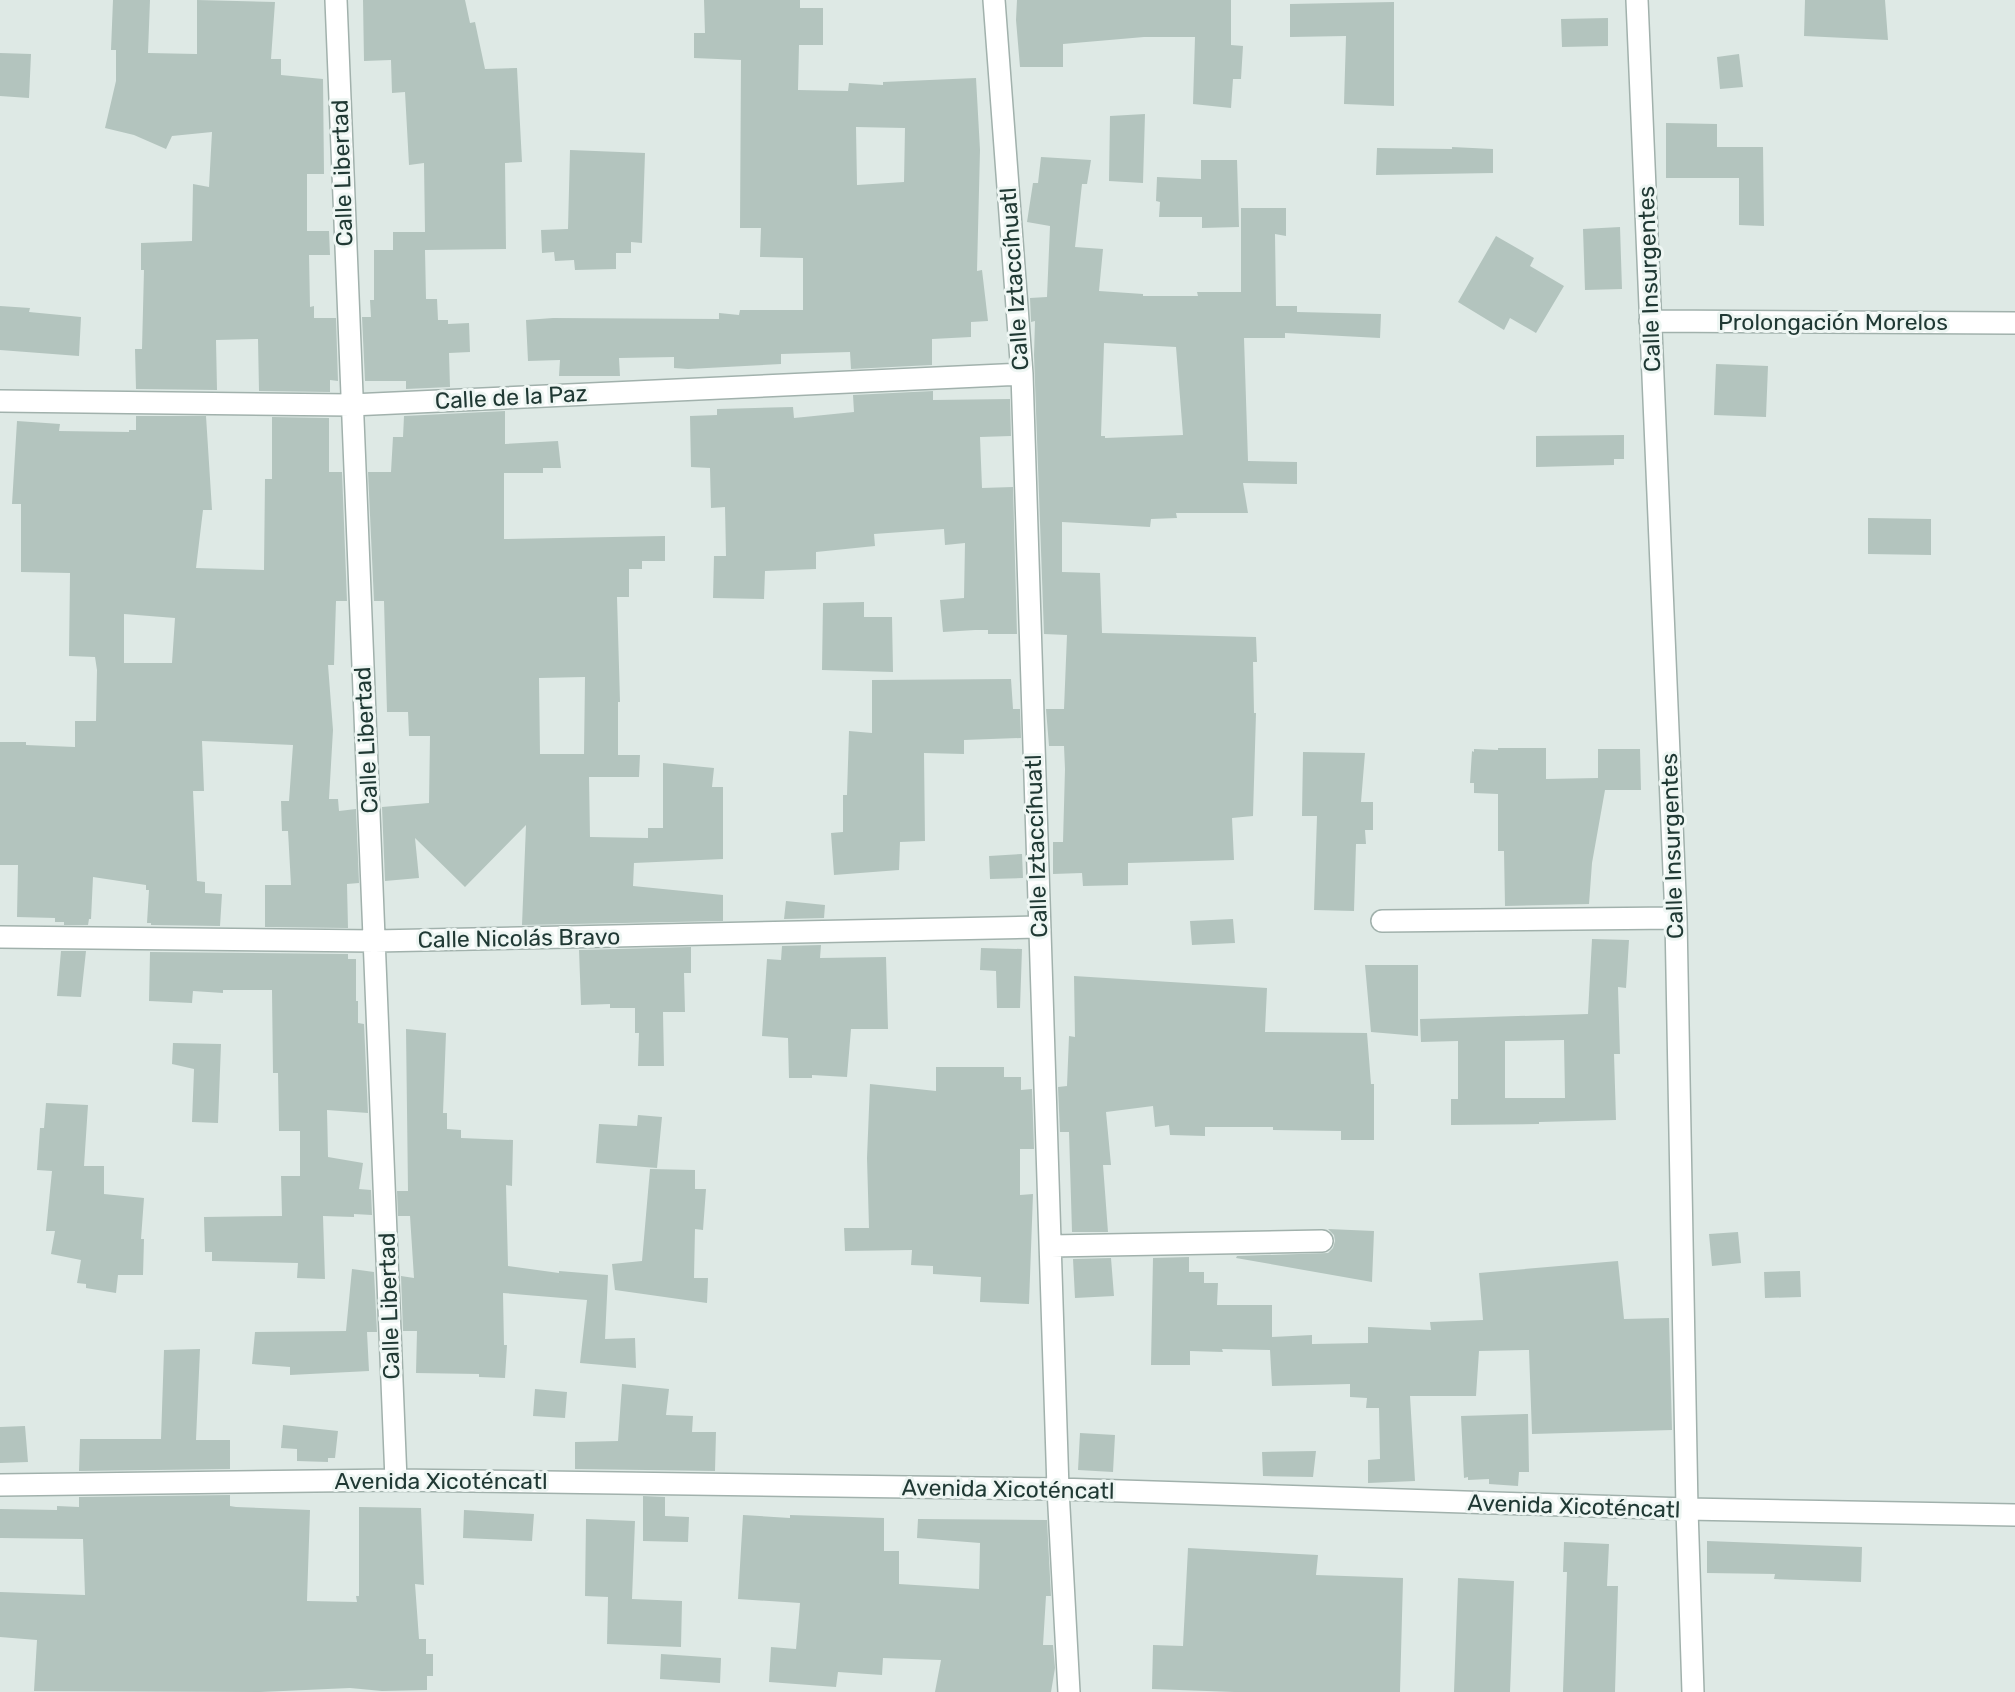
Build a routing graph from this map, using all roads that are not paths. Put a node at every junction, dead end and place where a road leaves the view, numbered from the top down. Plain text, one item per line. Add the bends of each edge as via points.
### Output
1 (336, 0) edge
2 (994, 0) edge
3 (1637, 0) edge
4 (1650, 321) junction
5 (2015, 323) edge
6 (1021, 374) junction
7 (0, 401) edge
8 (351, 405) junction
9 (1676, 918) junction
10 (1382, 921) dead end
11 (1038, 926) junction
12 (0, 937) edge
13 (375, 941) junction
14 (1322, 1241) dead end
15 (1051, 1246) junction
16 (396, 1480) junction
17 (0, 1485) edge
18 (1058, 1489) junction
19 (1687, 1509) junction
20 (2015, 1515) edge
21 (1069, 1692) edge
22 (1693, 1692) edge

1 - 8 street, Calle Libertad
2 - 6 street, Calle Iztaccíhuatl
3 - 4 street, Calle Insurgentes
4 - 5 street, Prolongación Morelos
4 - 9 street, Calle Insurgentes
6 - 8 street, Calle de la Paz
6 - 11 street, Calle Iztaccíhuatl
7 - 8 street, Calle de la Paz
8 - 13 street, Calle Libertad
9 - 10 street
9 - 19 street, Calle Insurgentes
11 - 13 street, Calle Nicolás Bravo
11 - 15 street, Calle Iztaccíhuatl
12 - 13 street, Calle Nicolás Bravo
13 - 16 street, Calle Libertad
14 - 15 street
15 - 18 street, Calle Iztaccíhuatl
16 - 17 street, Avenida Xicoténcatl
16 - 18 street, Avenida Xicoténcatl
18 - 19 street, Avenida Xicoténcatl
18 - 21 street, Calle Iztaccíhuatl
19 - 20 street, Avenida Xicoténcatl
19 - 22 street, Calle Insurgentes

